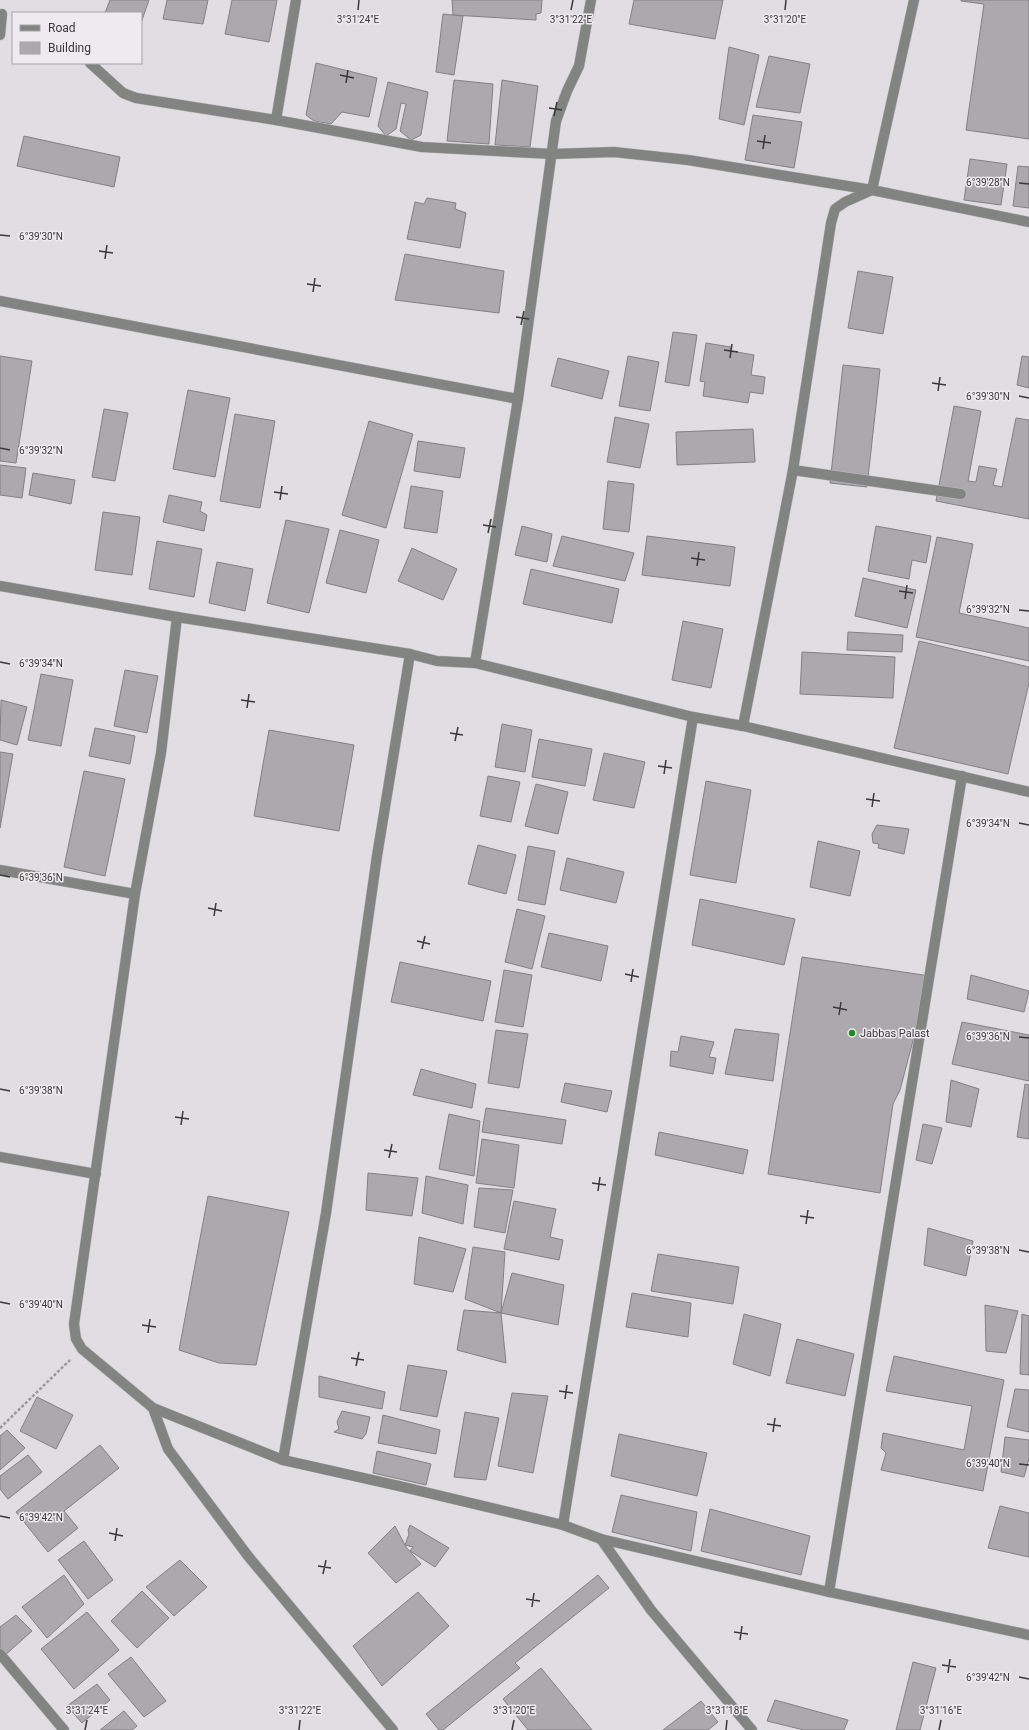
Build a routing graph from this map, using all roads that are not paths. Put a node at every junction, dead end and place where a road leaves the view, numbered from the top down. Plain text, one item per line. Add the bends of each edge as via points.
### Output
1 (296, 0) edge
2 (591, 0) edge
3 (914, 0) edge
4 (1, 14) edge
5 (12, 18) edge
6 (0, 35) edge
7 (91, 64) edge
8 (276, 120) junction
9 (552, 154) junction
10 (872, 190) junction
11 (1029, 222) edge
12 (0, 301) edge
13 (518, 399) junction
14 (793, 470) junction
15 (961, 494) dead end
16 (0, 586) edge
17 (177, 617) junction
18 (410, 654) junction
19 (475, 662) junction
20 (693, 717) junction
21 (743, 726) junction
22 (962, 776) junction
23 (1029, 792) edge
24 (0, 870) edge
25 (135, 894) junction
26 (0, 1157) edge
27 (96, 1174) junction
28 (153, 1408) junction
29 (283, 1460) junction
30 (563, 1525) junction
31 (601, 1539) junction
32 (829, 1592) junction
33 (1029, 1635) edge
34 (0, 1654) edge
35 (64, 1730) edge
36 (392, 1730) edge
37 (752, 1730) edge

1 - 8 street
2 - 9 street via 580,66 556,121
3 - 10 street
4 - 5 street
4 - 6 street
7 - 8 street via 123,93 136,98
8 - 9 street via 422,147
9 - 10 street via 614,152 688,160
9 - 13 street
10 - 11 street
10 - 14 street via 835,209
12 - 13 street
13 - 19 street
14 - 15 street
14 - 21 street
16 - 17 street
17 - 18 street
17 - 25 street via 161,753
18 - 19 street via 437,661
18 - 29 street via 377,856 326,1214
19 - 20 street
20 - 21 street
20 - 30 street
21 - 22 street
22 - 23 street
22 - 32 street
24 - 25 street
25 - 27 street
26 - 27 street
27 - 28 street via 74,1324 76,1339 82,1349
28 - 29 street
28 - 36 street via 168,1449 248,1556
29 - 30 street
30 - 31 street
31 - 32 street
31 - 37 street via 651,1610
32 - 33 street
34 - 35 street

